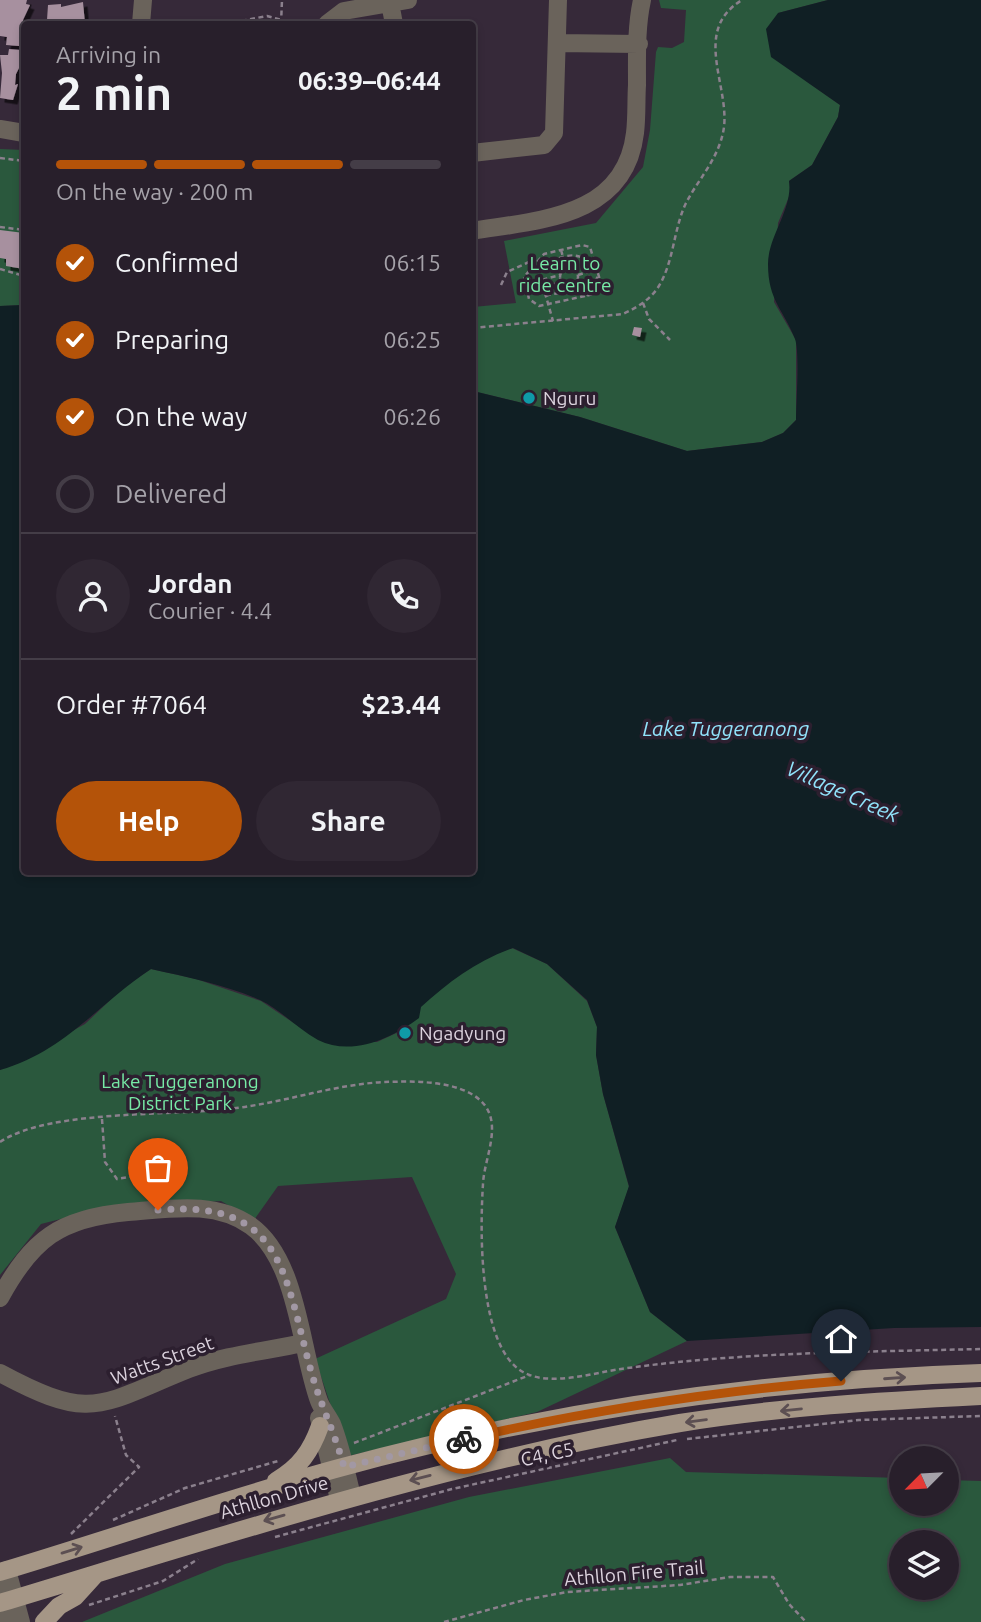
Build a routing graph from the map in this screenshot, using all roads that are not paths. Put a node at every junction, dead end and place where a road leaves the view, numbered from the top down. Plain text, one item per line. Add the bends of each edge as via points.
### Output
1 (143, 0) edge
2 (408, 0) edge
3 (558, 0) edge
4 (642, 0) edge
5 (390, 3) junction
6 (141, 21) edge
7 (331, 21) edge
8 (393, 21) edge
9 (557, 43) junction
10 (639, 44) junction
11 (0, 130) edge
12 (21, 133) edge
13 (476, 153) edge
14 (476, 230) edge
15 (1, 1295) edge
16 (303, 1343) junction
17 (0, 1373) edge
18 (981, 1373) edge
19 (981, 1396) edge
20 (320, 1404) junction
21 (320, 1426) junction
22 (338, 1468) junction
23 (258, 1492) junction
24 (346, 1498) junction
25 (3, 1571) edge
26 (95, 1574) junction
27 (7, 1601) edge
28 (9, 1622) edge
29 (21, 1622) edge
30 (44, 1622) edge

1 - 6 street
2 - 5 street
3 - 9 street
4 - 10 street
5 - 7 street via 344,11
5 - 8 street
9 - 10 street
9 - 13 street via 554,133 544,145
10 - 14 street via 635,134 622,172 606,191 580,209 559,216
11 - 12 street
15 - 16 street via 32,1248 71,1223 105,1214 208,1209 231,1215 267,1241 286,1278
16 - 17 street, Watts Street via 202,1365 111,1402 67,1403 45,1397
16 - 20 street
22 -> 18 main road, Athllon Drive via 506,1429 662,1401 816,1383
19 -> 24 main road, Athllon Drive via 796,1409 682,1423 556,1447
20 - 21 street
20 - 22 street via 332,1425
21 - 22 street
21 - 23 main road via 312,1450 296,1467
22 - 23 main road, Athllon Drive
22 - 24 street
25 -> 23 main road, Athllon Drive
24 -> 26 main road, Athllon Drive
25 - 27 street
26 - 27 main road, Athllon Drive
26 - 30 main road
27 - 28 street
27 - 29 street

